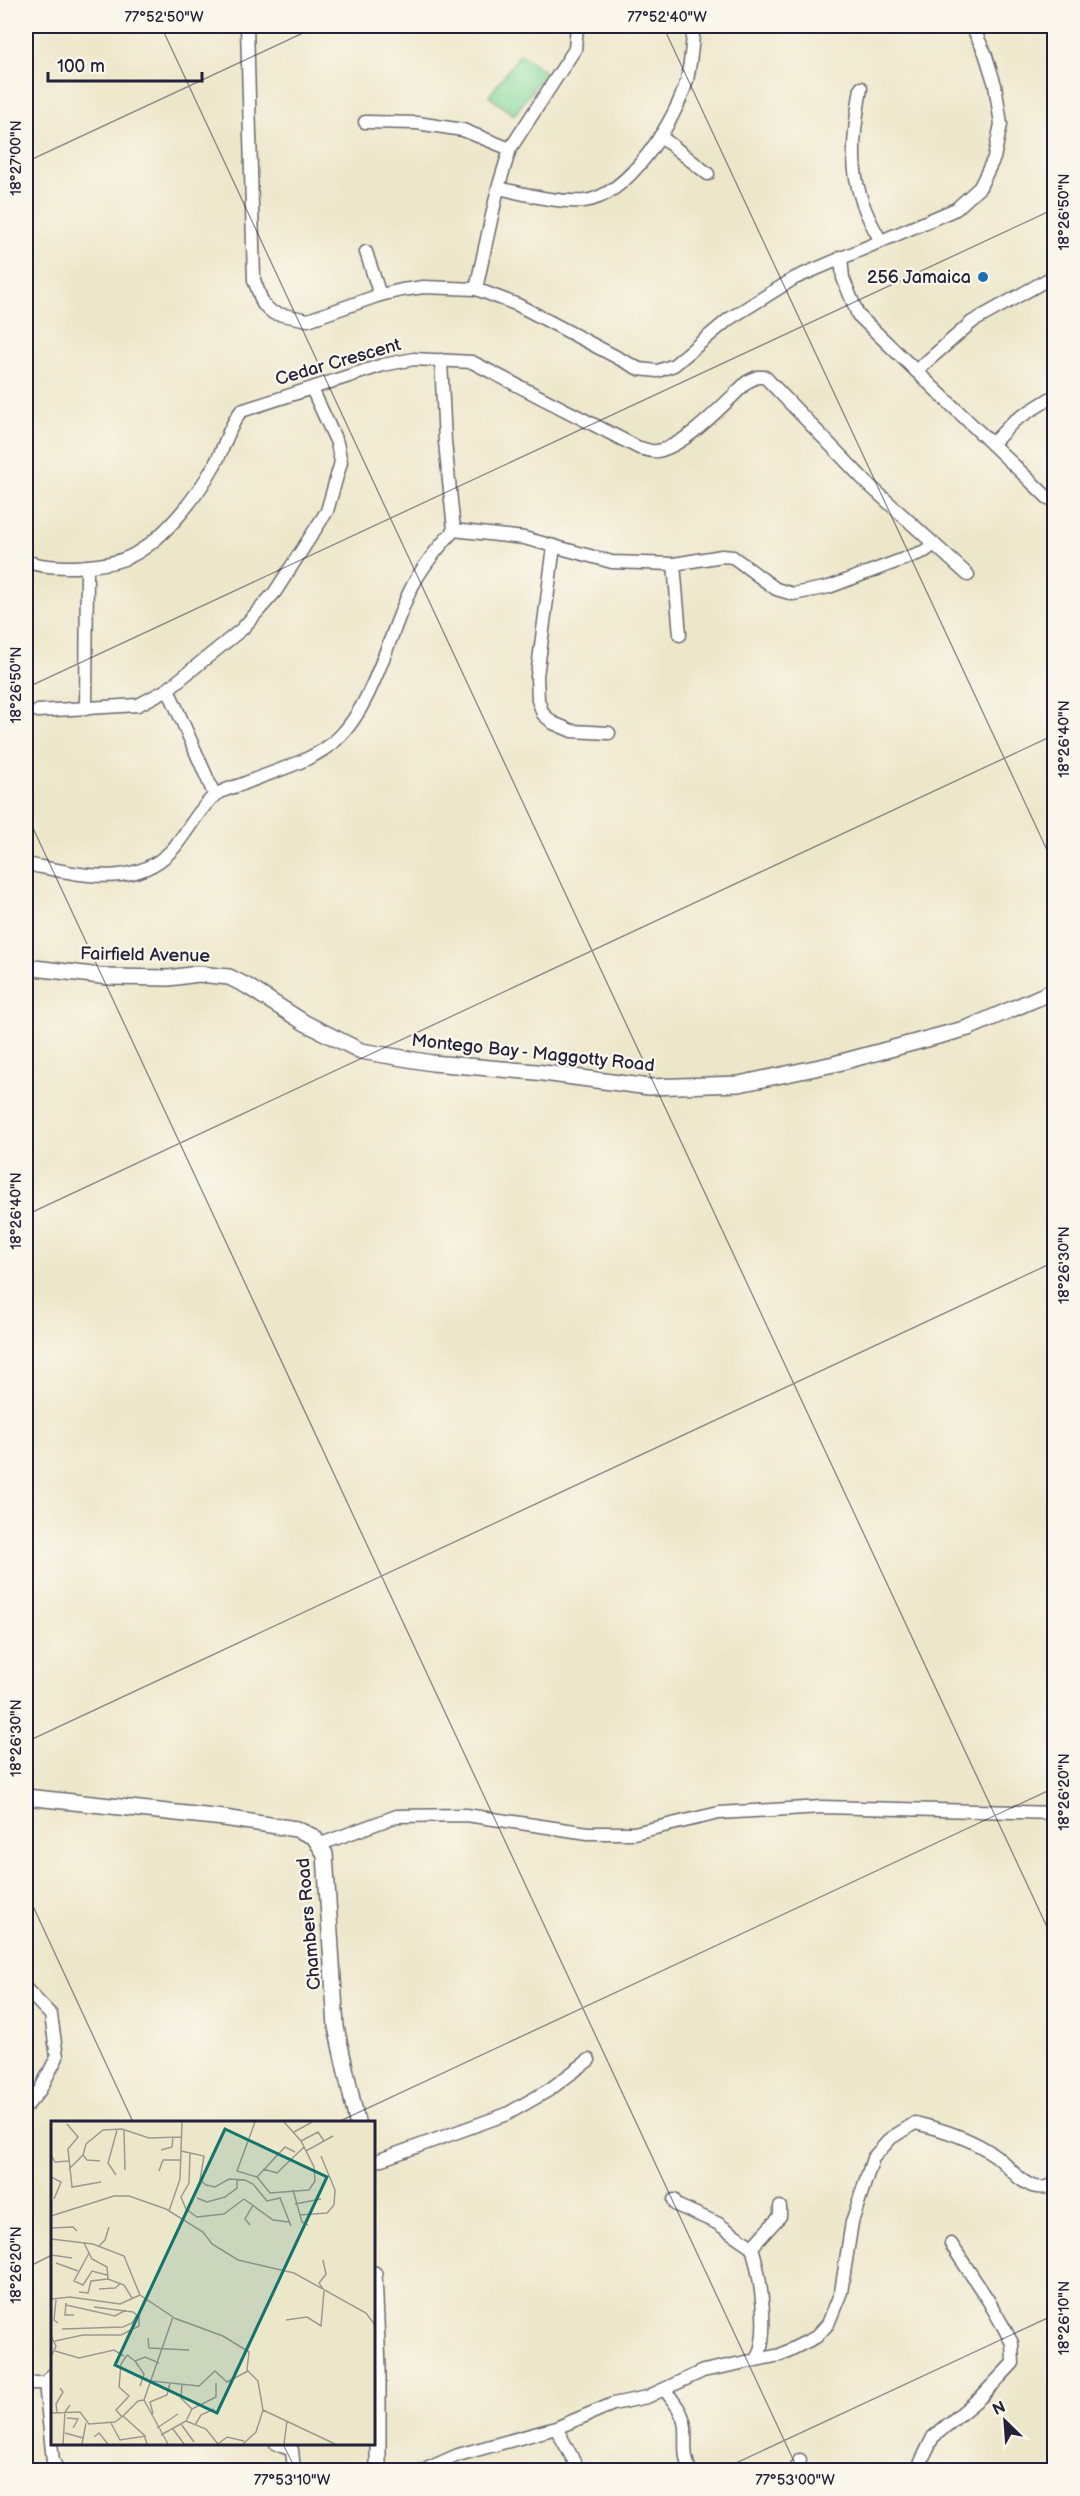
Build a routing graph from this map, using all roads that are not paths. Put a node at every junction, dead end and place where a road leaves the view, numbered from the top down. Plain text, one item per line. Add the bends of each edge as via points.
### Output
1 (247, 26) edge
2 (577, 26) edge
3 (694, 26) edge
4 (972, 26) edge
5 (861, 88) dead end
6 (365, 122) dead end
7 (660, 136) junction
8 (510, 149) junction
9 (708, 174) dead end
10 (498, 188) junction
11 (881, 241) junction
12 (366, 252) dead end
13 (841, 257) junction
14 (1054, 276) edge
15 (476, 289) junction
16 (380, 294) junction
17 (441, 360) junction
18 (916, 371) junction
19 (312, 389) junction
20 (1054, 396) edge
21 (992, 444) junction
22 (1054, 500) edge
23 (454, 530) junction
24 (934, 544) junction
25 (554, 546) junction
26 (26, 561) edge
27 (674, 564) junction
28 (87, 566) junction
29 (968, 575) dead end
30 (680, 634) dead end
31 (168, 689) junction
32 (86, 709) junction
33 (38, 711) dead end
34 (609, 734) dead end
35 (215, 796) junction
36 (26, 864) edge
37 (26, 967) edge
38 (229, 977) joint
39 (1054, 991) edge
40 (26, 1797) edge
41 (1054, 1813) edge
42 (321, 1844) junction
43 (26, 1989) edge
44 (589, 2060) dead end
45 (26, 2108) edge
46 (357, 2121) edge
47 (375, 2162) edge
48 (1054, 2184) edge
49 (674, 2200) dead end
50 (780, 2207) dead end
51 (951, 2244) dead end
52 (752, 2247) junction
53 (375, 2302) edge
54 (757, 2358) junction
55 (49, 2379) edge
56 (26, 2383) edge
57 (665, 2390) junction
58 (51, 2420) edge
59 (556, 2428) junction
60 (376, 2433) edge
61 (52, 2445) edge
62 (295, 2447) edge
63 (58, 2470) edge
64 (294, 2470) edge
65 (378, 2470) edge
66 (424, 2470) edge
67 (579, 2470) edge
68 (690, 2470) edge
69 (917, 2470) edge

1 - 16 street via 254,273 260,298 273,313 308,320
2 - 8 street via 575,49
3 - 7 street via 687,81
4 - 11 street via 995,85 1001,124 994,158 980,188 956,209
5 - 11 street via 852,157 867,218
6 - 8 street via 417,123 463,130
7 - 9 street
7 - 10 street via 616,188 586,201 555,200
8 - 10 street
10 - 15 street
11 - 13 street
12 - 16 street
13 - 15 street via 795,278 739,312 674,365 658,371 639,369 518,305
13 - 18 street via 843,278 858,315
14 - 18 street via 972,322
15 - 16 street via 424,287
17 - 19 street, Cedar Crescent via 414,359 383,365
17 - 23 street
17 - 24 street, Cedar Crescent via 472,362 639,448 655,452 694,431 747,382 765,377 867,483
18 - 21 street
19 - 28 street, Cedar Crescent via 241,411 199,489 152,543 132,556
19 - 31 street via 338,443 341,462 327,511 275,592 242,629
20 - 21 street via 1014,421
21 - 22 street via 1047,498
23 - 25 street via 524,538
23 - 35 street via 410,591 357,715 337,739 312,755
24 - 27 street via 926,551 829,587 793,594 776,589 733,557
24 - 29 street
25 - 27 street via 612,561
25 - 34 street via 537,676 538,700 543,714 553,723 572,731
26 - 28 street, Cedar Crescent via 54,567
27 - 30 street
28 - 32 street
31 - 32 street via 138,705
31 - 35 street
32 - 33 street
35 - 36 street via 171,851 150,866 120,877
37 - 38 street, Fairfield Avenue via 109,977
38 - 39 street, Montego Bay - Maggotty Road via 305,1023 362,1051 432,1063 649,1087 739,1084 834,1064 968,1028
40 - 42 street, Chambers Road via 296,1829 306,1831
41 - 42 street via 822,1807 719,1813 634,1833 588,1833 466,1815 397,1816
42 - 46 street, Chambers Road via 327,1864 336,2026
43 - 45 street via 51,2015 57,2057
44 - 47 street via 549,2090 507,2114
48 - 54 street via 1034,2187 993,2154 961,2137 915,2123 891,2138 873,2158 852,2222 841,2292 828,2324 816,2337 780,2355
49 - 52 street via 676,2205 717,2223
50 - 52 street via 780,2216
51 - 69 street via 1012,2343 1013,2363 982,2396 933,2437
52 - 54 street via 763,2330 762,2349
53 - 60 street
54 - 57 street via 703,2371
55 - 56 street
55 - 58 street
57 - 59 street via 613,2404
57 - 68 street via 679,2408 685,2427 683,2445
59 - 66 street via 458,2455
59 - 67 street
60 - 65 street
61 - 63 street
62 - 64 street

